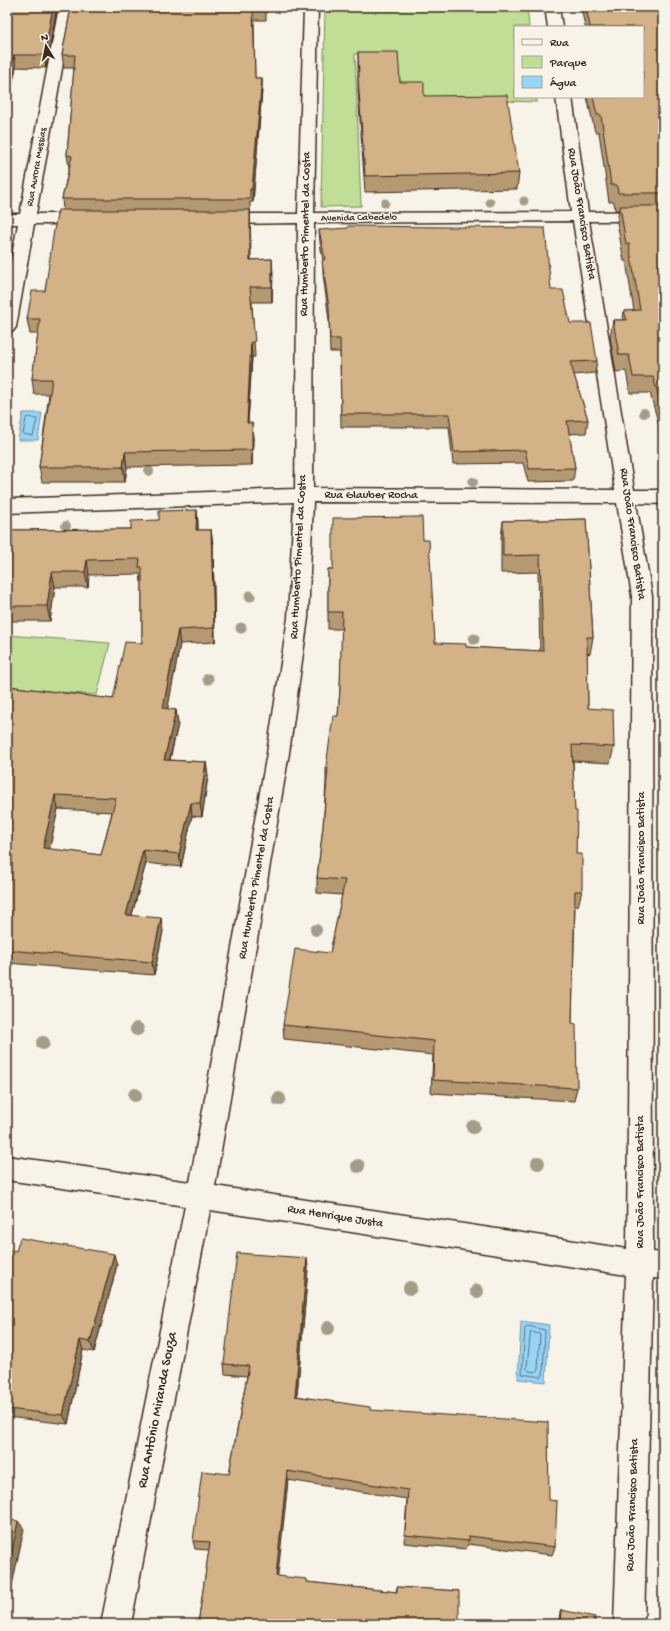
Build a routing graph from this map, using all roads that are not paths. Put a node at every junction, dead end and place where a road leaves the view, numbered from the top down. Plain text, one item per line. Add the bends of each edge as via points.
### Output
1 (66, 7) edge
2 (311, 7) edge
3 (552, 7) edge
4 (555, 26) edge
5 (564, 98) edge
6 (580, 216) junction
7 (663, 216) edge
8 (7, 219) edge
9 (28, 219) junction
10 (103, 219) edge
11 (203, 219) edge
12 (306, 219) junction
13 (7, 327) edge
14 (304, 495) junction
15 (663, 497) edge
16 (627, 498) junction
17 (7, 506) edge
18 (7, 1168) edge
19 (200, 1196) junction
20 (652, 1265) edge
21 (116, 1624) edge
22 (629, 1624) edge

1 - 9 street, Rua Aurora Messias
2 - 12 street, Rua Humberto Pimentel da Costa
3 - 4 street
5 - 6 street, Rua João Francisco Batista
6 - 7 street, Avenida Cabedelo
6 - 12 street, Avenida Cabedelo
6 - 16 street, Rua João Francisco Batista
8 - 9 street
9 - 10 street
9 - 13 street, Rua Aurora Messias
11 - 12 street, Avenida Cabedelo
12 - 14 street, Rua Humberto Pimentel da Costa
14 - 16 street, Rua Glauber Rocha
14 - 17 street, Rua Glauber Rocha
14 - 19 street, Rua Humberto Pimentel da Costa via 298,618 278,754
15 - 16 street, Rua Glauber Rocha
16 - 20 street, Rua João Francisco Batista via 642,596
18 - 19 street, Rua Henrique Justa
19 - 20 street, Rua Henrique Justa
19 - 21 street, Rua Antônio Miranda Souza
20 - 22 street, Rua João Francisco Batista

